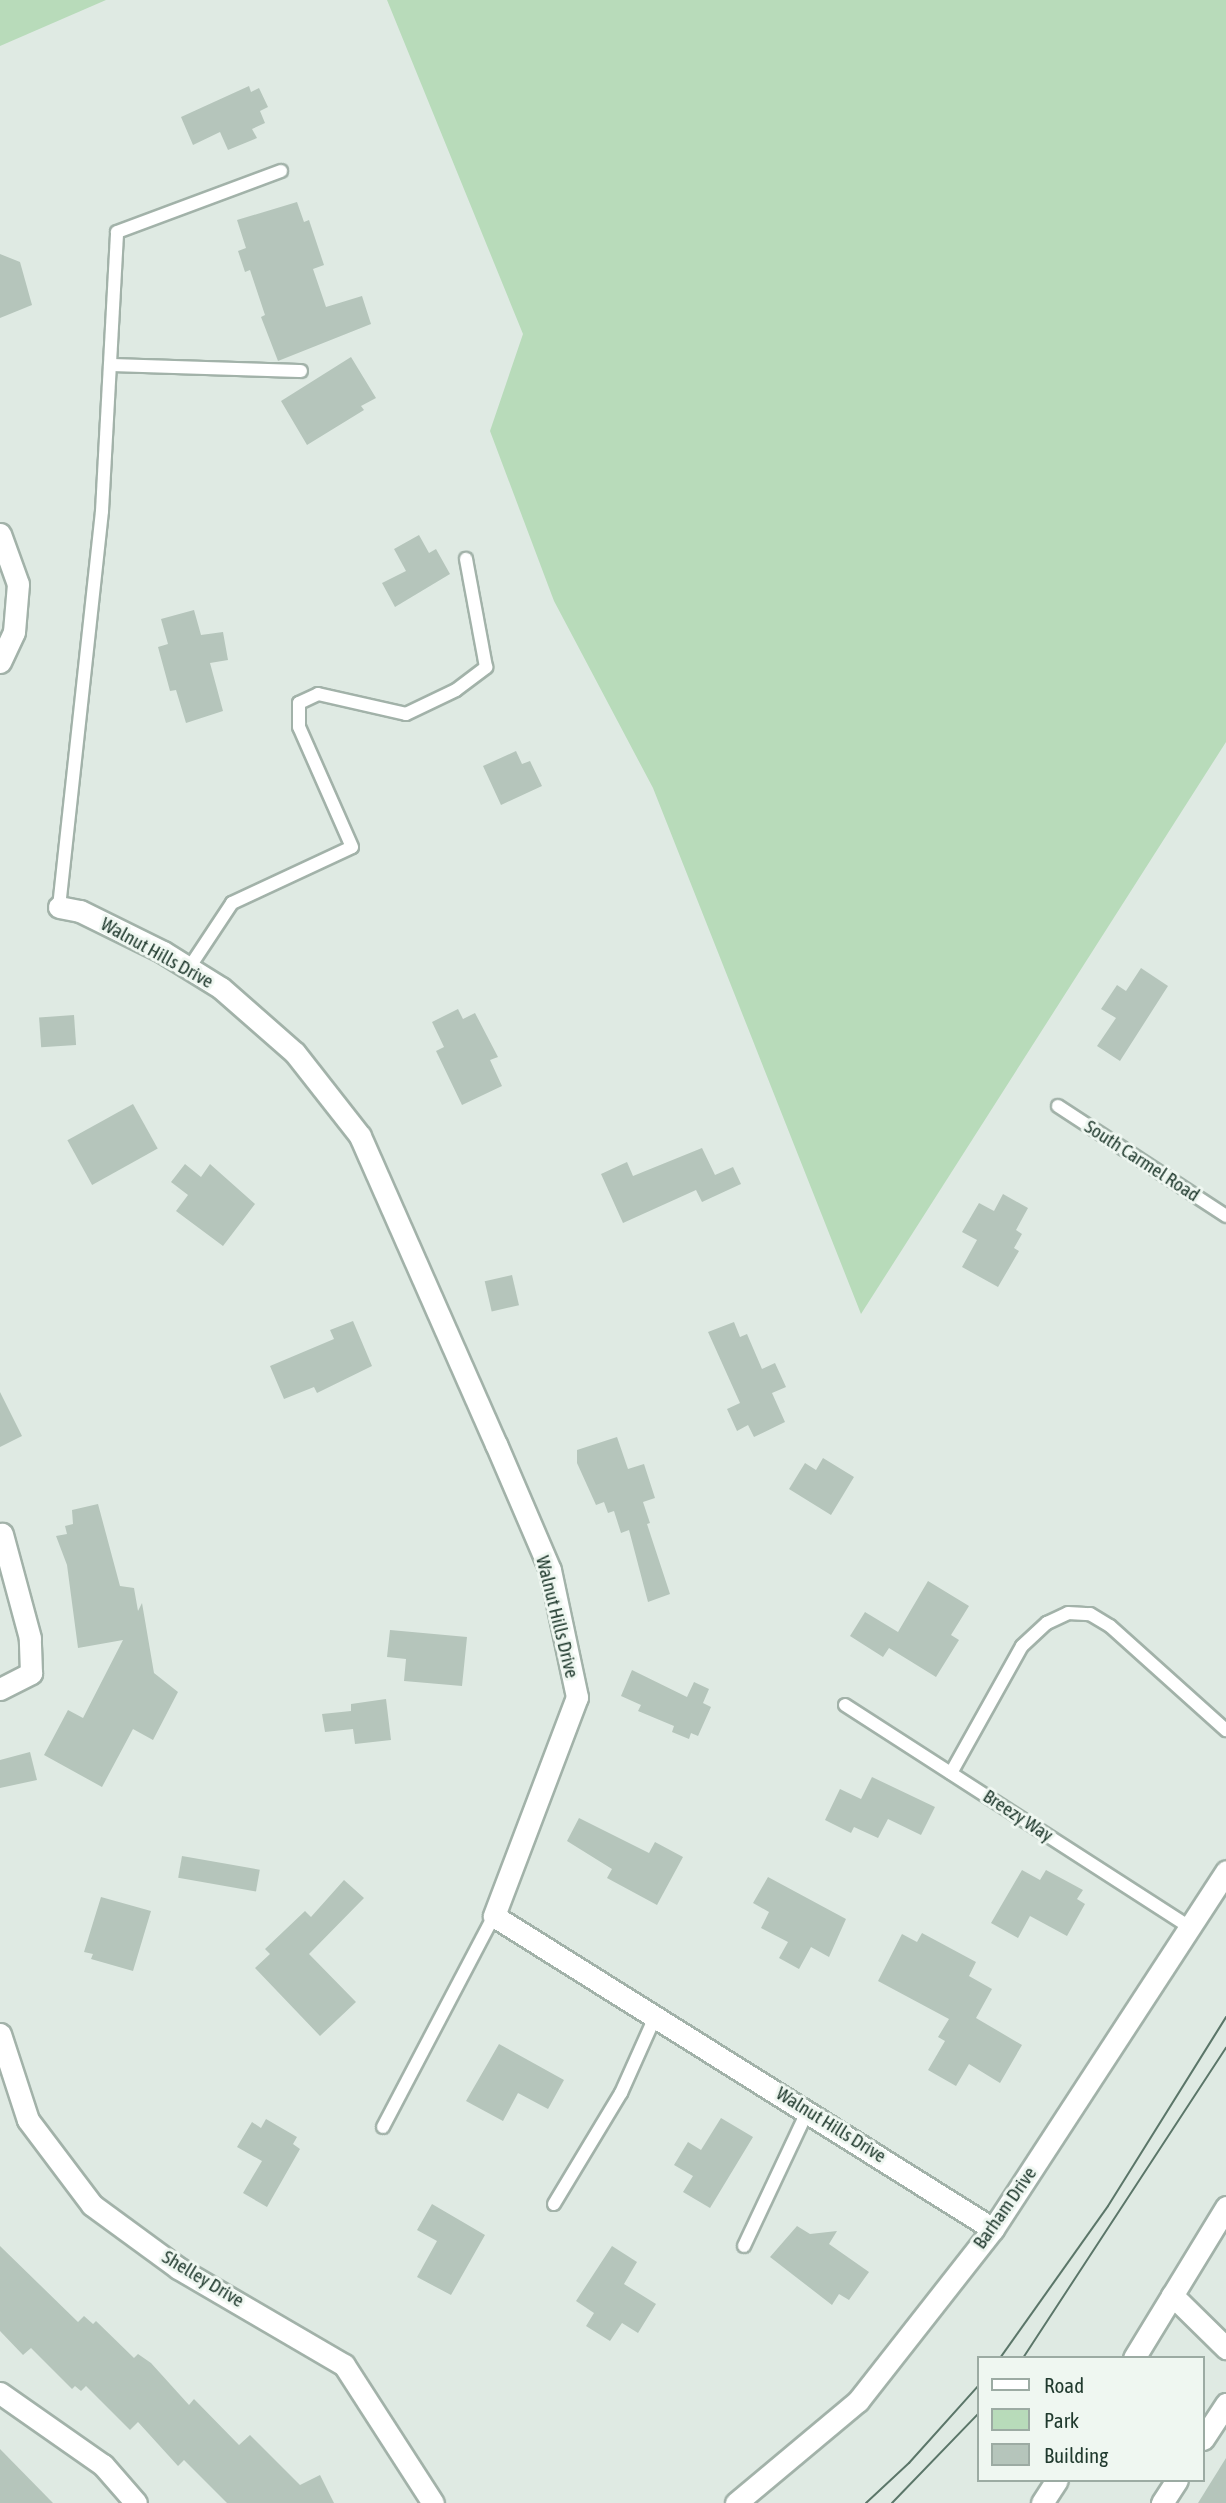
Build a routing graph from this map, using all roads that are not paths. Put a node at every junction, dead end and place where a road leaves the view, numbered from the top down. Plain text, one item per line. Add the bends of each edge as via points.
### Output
1 (281, 171) dead end
2 (110, 365) junction
3 (301, 371) dead end
4 (0, 534) edge
5 (466, 559) dead end
6 (0, 662) edge
7 (60, 907) joint
8 (189, 968) junction
9 (1058, 1106) dead end
10 (1226, 1216) edge
11 (2, 1534) dead end
12 (0, 1689) edge
13 (845, 1705) dead end
14 (1226, 1730) edge
15 (950, 1773) junction
16 (1226, 1871) edge
17 (494, 1916) junction
18 (1190, 1927) junction
19 (655, 2017) junction
20 (0, 2034) edge
21 (808, 2110) junction
22 (383, 2127) dead end
23 (554, 2204) dead end
24 (1226, 2207) edge
25 (993, 2229) junction
26 (744, 2246) dead end
27 (1172, 2295) junction
28 (1226, 2348) edge
29 (1135, 2356) edge
30 (0, 2393) edge
31 (1226, 2404) edge
32 (1205, 2436) edge
33 (1056, 2482) edge
34 (1176, 2482) edge
35 (136, 2503) edge
36 (433, 2503) edge
37 (736, 2503) edge
38 (1042, 2503) edge
39 (1162, 2503) edge

1 - 2 lane via 117,232
2 - 3 lane
2 - 7 lane via 102,511
4 - 6 street via 18,584 14,632
5 - 8 lane via 486,667 456,690 406,714 318,694 299,703 299,727 352,847 232,903
7 - 8 street, Walnut Hills Drive via 80,911
8 - 17 street, Walnut Hills Drive via 221,988 295,1053 360,1136 550,1570 577,1697
9 - 10 lane, South Carmel Road
11 - 12 street via 30,1638 31,1674
13 - 15 lane, Breezy Way
14 - 15 lane via 1110,1626 1090,1614 1068,1613 1047,1623 1022,1646
15 - 18 lane, Breezy Way
16 - 18 street, Barham Drive
17 - 19 street, Walnut Hills Drive
17 - 22 lane
18 - 25 street, Barham Drive
19 - 21 street, Walnut Hills Drive
19 - 23 lane via 621,2094
20 - 36 street, Shelley Drive via 28,2120 92,2205 178,2268 344,2365
21 - 25 street, Walnut Hills Drive
21 - 26 lane
24 - 27 street
25 - 37 street, Barham Drive via 858,2401
27 - 28 street
27 - 29 street
30 - 35 street via 103,2465
31 - 32 street
33 - 38 street
34 - 39 street

